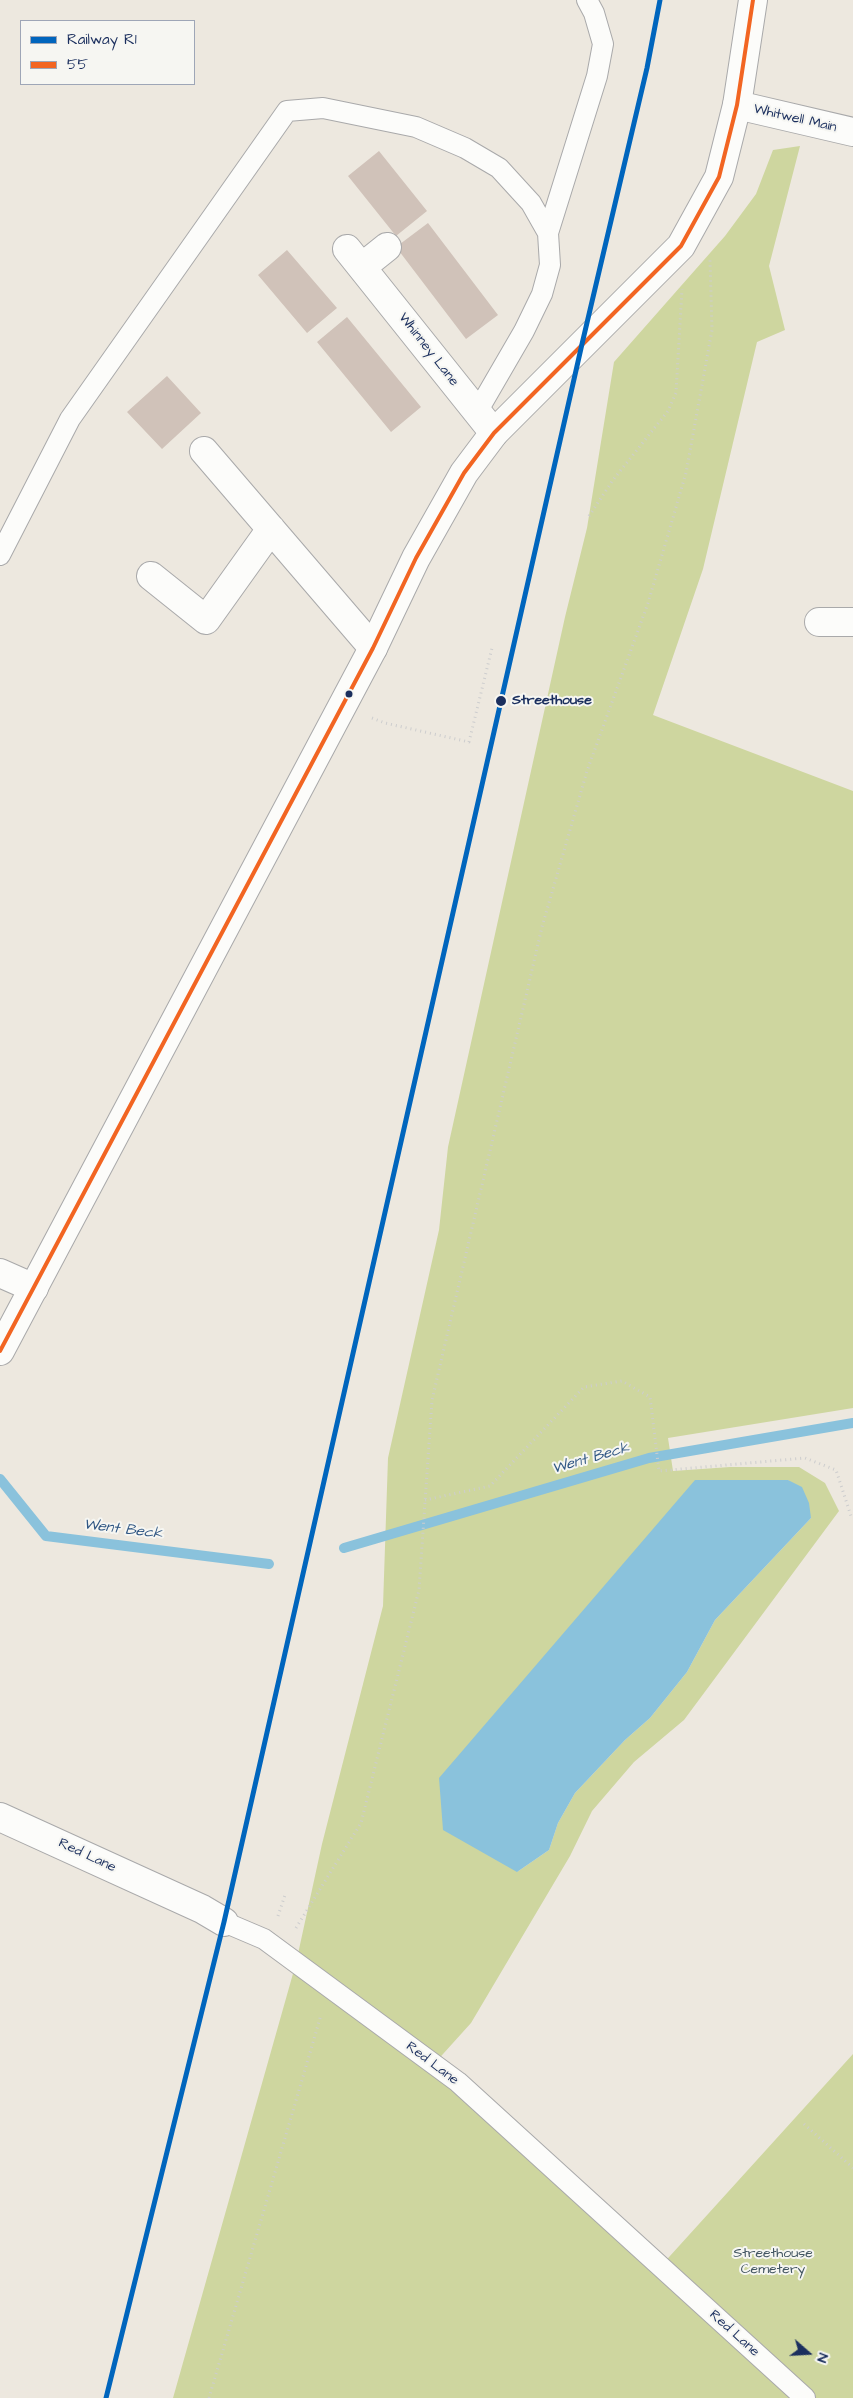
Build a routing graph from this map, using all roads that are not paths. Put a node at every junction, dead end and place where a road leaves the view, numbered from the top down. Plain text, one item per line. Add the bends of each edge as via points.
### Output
1 (587, 0) edge
2 (753, 0) edge
3 (737, 105) junction
4 (853, 132) edge
5 (548, 233) junction
6 (387, 248) dead end
7 (477, 412) junction
8 (494, 433) junction
9 (204, 451) dead end
10 (271, 529) junction
11 (0, 555) edge
12 (150, 576) dead end
13 (819, 622) dead end
14 (853, 622) edge
15 (373, 648) junction
16 (0, 1273) edge
17 (34, 1288) junction
18 (0, 1351) edge
19 (0, 1816) edge
20 (224, 1922) joint
21 (805, 2398) edge

1 - 5 lane via 603,44 597,76
2 - 3 street
3 - 4 street, Whitwell Main
3 - 8 street via 719,177 681,246
5 - 7 lane via 550,265 542,294
5 - 11 lane via 531,203 499,168 465,148 416,127 322,108 286,111 70,419
6 - 7 street, Whinney Lane via 355,258
7 - 8 street, Whinney Lane
8 - 15 street via 464,473 416,558
9 - 10 street
10 - 12 street via 206,620
10 - 15 street
13 - 14 street
15 - 17 street
16 - 17 street
17 - 18 street
19 - 20 street, Red Lane
20 - 21 lane, Red Lane via 264,1938 458,2082

